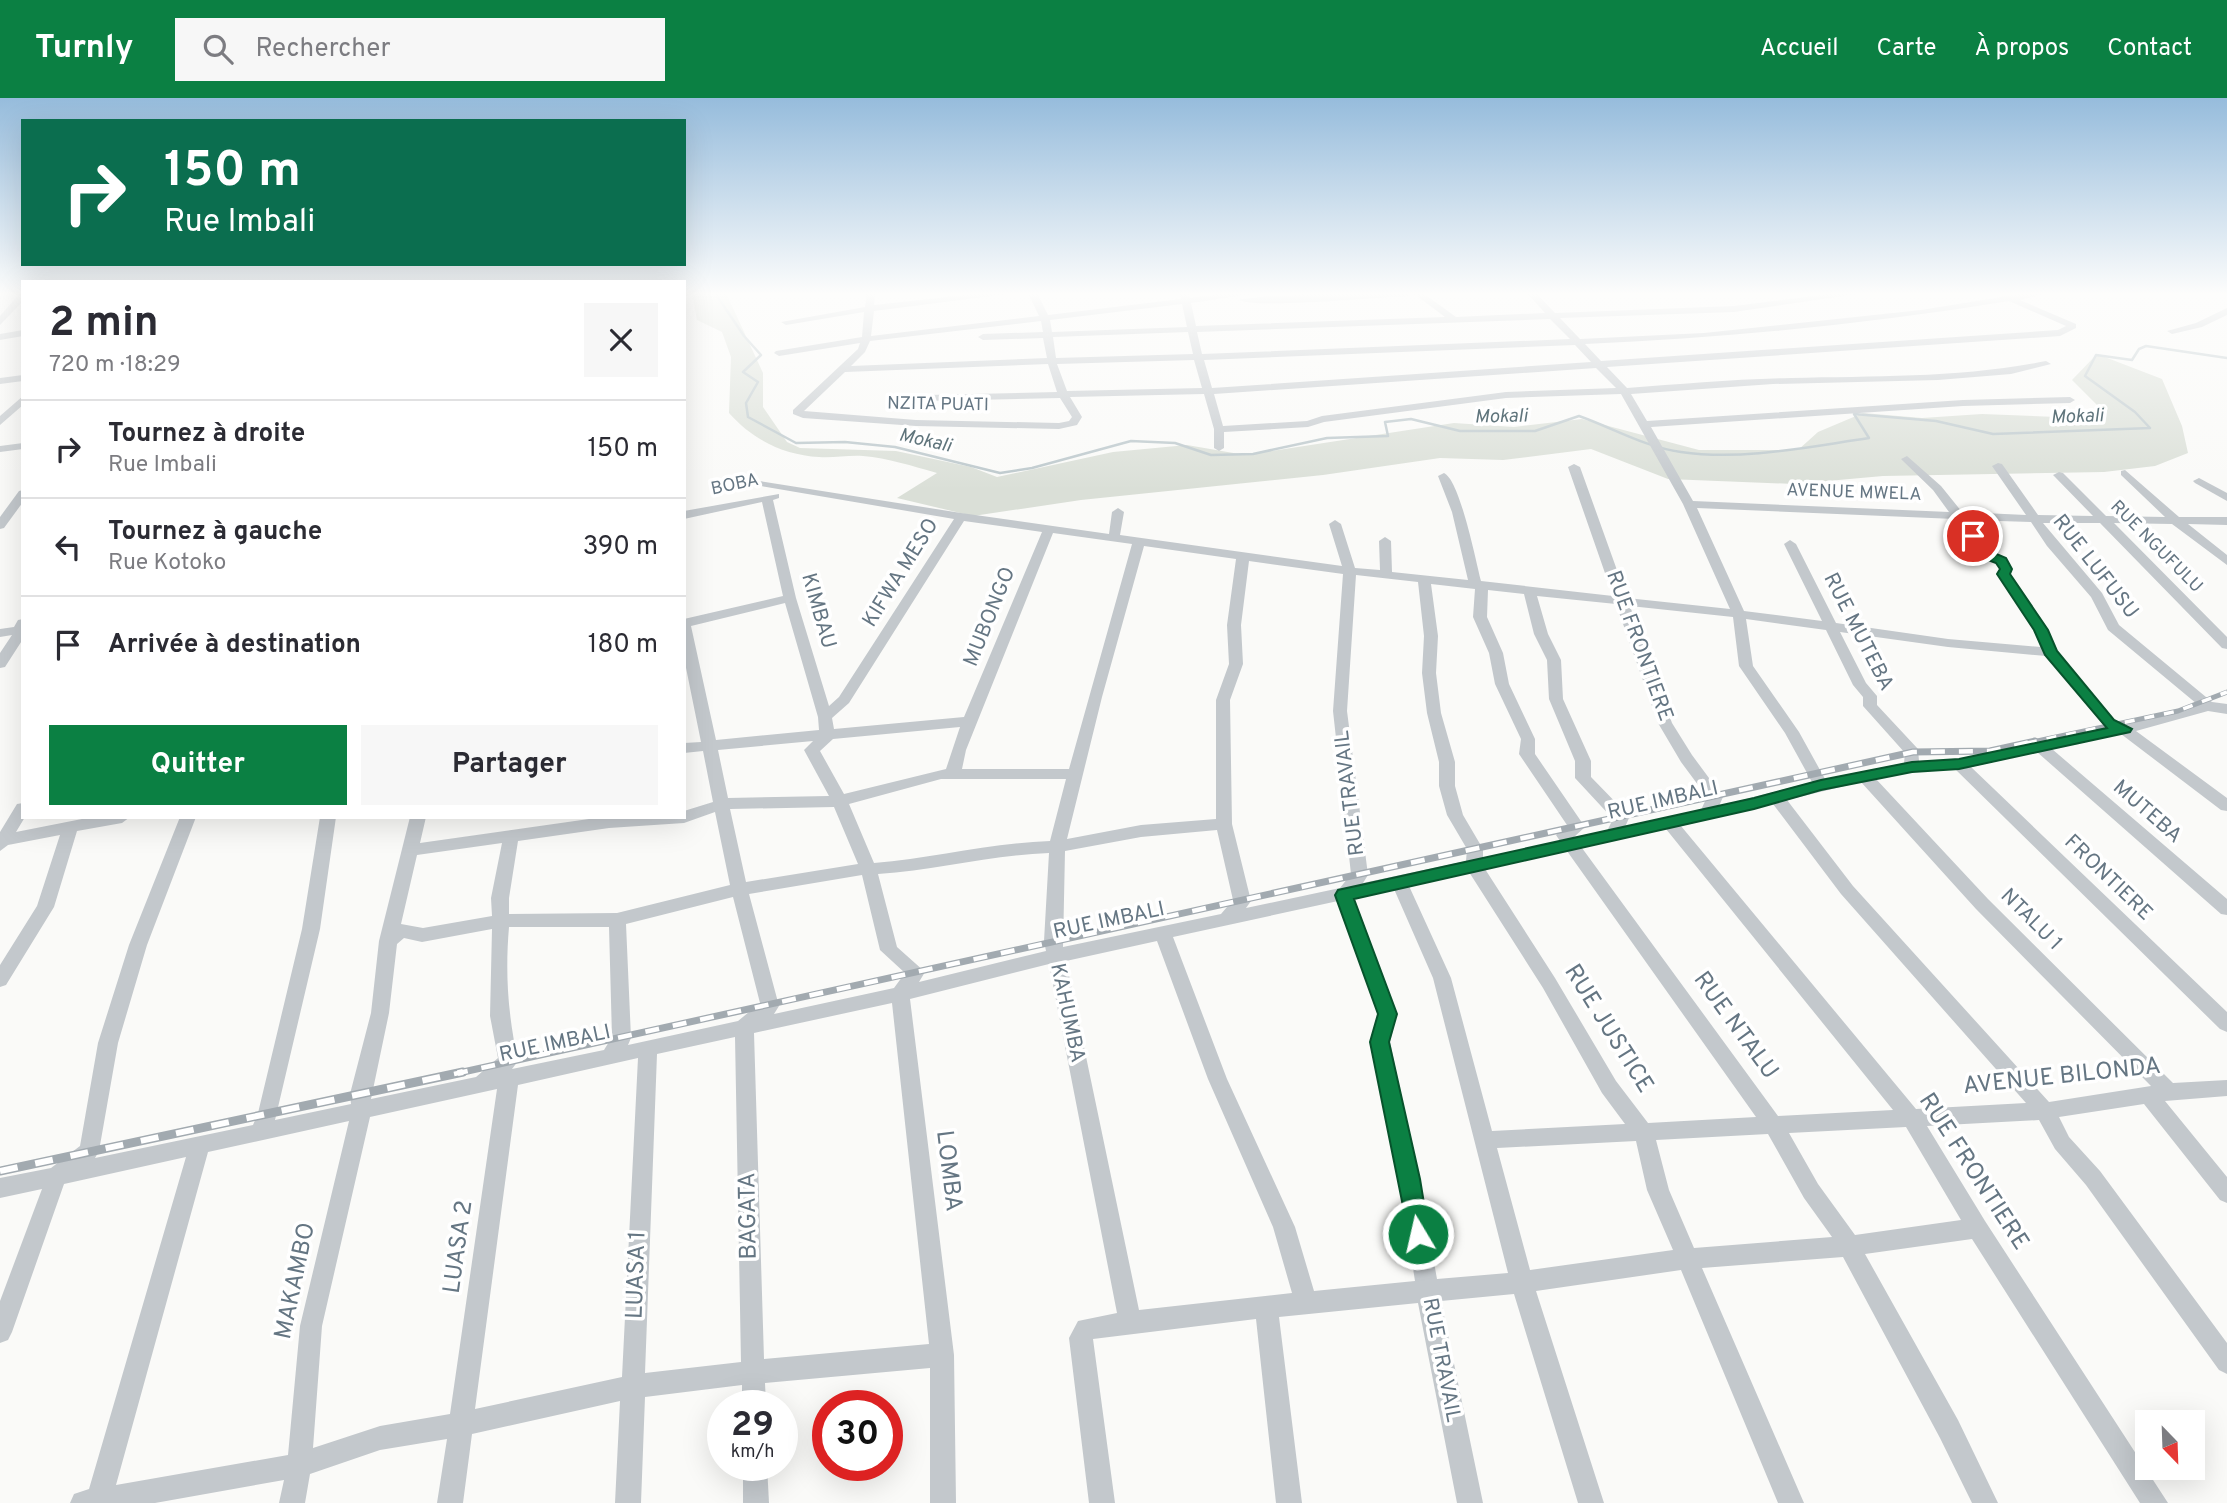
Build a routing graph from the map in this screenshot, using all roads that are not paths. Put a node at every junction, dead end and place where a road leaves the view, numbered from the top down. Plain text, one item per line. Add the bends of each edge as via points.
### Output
1 (854, 359) edge
2 (1052, 359) edge
3 (1152, 359) edge
4 (1198, 359) edge
5 (1592, 359) edge
6 (1668, 359) edge
7 (1052, 362) junction
8 (1596, 363) junction
9 (2046, 364) dead end
10 (844, 369) junction
11 (21, 377) edge
12 (0, 380) edge
13 (1208, 391) junction
14 (1624, 391) junction
15 (1063, 394) junction
16 (927, 398) dead end
17 (2070, 400) dead end
18 (21, 401) edge
19 (0, 422) edge
20 (1643, 424) junction
21 (1219, 429) junction
22 (21, 446) edge
23 (1219, 448) dead end
24 (0, 449) edge
25 (1907, 459) dead end
26 (1997, 466) dead end
27 (1574, 467) dead end
28 (2125, 473) dead end
29 (1444, 475) dead end
30 (2059, 475) dead end
31 (732, 478) dead end
32 (2199, 481) dead end
33 (794, 489) junction
34 (21, 496) edge
35 (767, 498) junction
36 (2227, 498) edge
37 (1689, 504) junction
38 (1118, 512) dead end
39 (686, 515) edge
40 (1958, 515) junction
41 (961, 517) junction
42 (2034, 519) junction
43 (2105, 520) junction
44 (2176, 521) junction
45 (2227, 521) edge
46 (1335, 524) dead end
47 (0, 525) edge
48 (1049, 529) junction
49 (1114, 538) junction
50 (1385, 541) dead end
51 (1139, 543) junction
52 (1790, 544) dead end
53 (1243, 556) junction
54 (2227, 561) edge
55 (1350, 570) junction
56 (1386, 574) junction
57 (1424, 578) junction
58 (1479, 584) junction
59 (1529, 590) junction
60 (790, 597) junction
61 (1620, 601) junction
62 (1739, 614) junction
63 (686, 623) edge
64 (21, 627) edge
65 (1832, 629) junction
66 (0, 633) edge
67 (686, 634) edge
68 (2227, 645) edge
69 (2050, 652) junction
70 (0, 664) edge
71 (2221, 709) edge
72 (825, 717) junction
73 (970, 721) junction
74 (2124, 729) junction
75 (827, 736) junction
76 (709, 745) junction
77 (2040, 747) junction
78 (686, 748) edge
79 (1959, 764) junction
80 (1912, 767) junction
81 (953, 774) junction
82 (1076, 774) junction
83 (1865, 777) junction
84 (1821, 785) junction
85 (1777, 798) junction
86 (840, 801) junction
87 (723, 804) junction
88 (2227, 807) edge
89 (21, 811) edge
90 (1707, 814) junction
91 (686, 816) edge
92 (111, 819) edge
93 (187, 819) edge
94 (328, 819) edge
95 (418, 819) edge
96 (677, 819) edge
97 (1670, 823) junction
98 (1224, 824) junction
99 (71, 826) junction
100 (1613, 835) junction
101 (511, 836) junction
102 (1, 842) edge
103 (1572, 845) junction
104 (1057, 847) junction
105 (411, 850) junction
106 (1474, 866) junction
107 (869, 870) junction
108 (1399, 882) junction
109 (739, 889) junction
110 (1344, 895) junction
111 (2227, 909) edge
112 (1226, 919) junction
113 (617, 920) junction
114 (501, 921) junction
115 (1163, 933) junction
116 (388, 942) junction
117 (1055, 956) junction
118 (0, 980) edge
119 (900, 994) junction
120 (2227, 1024) edge
121 (744, 1027) junction
122 (648, 1048) junction
123 (610, 1056) junction
124 (509, 1077) junction
125 (482, 1083) junction
126 (2227, 1088) edge
127 (2158, 1093) junction
128 (362, 1110) junction
129 (2045, 1111) junction
130 (1912, 1118) junction
131 (1774, 1126) junction
132 (260, 1131) junction
133 (1644, 1133) junction
134 (1484, 1140) junction
135 (200, 1144) junction
136 (57, 1175) junction
137 (0, 1188) edge
138 (2227, 1192) edge
139 (1978, 1228) junction
140 (1848, 1246) junction
141 (1688, 1259) junction
142 (1522, 1282) junction
143 (1427, 1289) junction
144 (1306, 1304) junction
145 (1266, 1307) junction
146 (1130, 1321) junction
147 (0, 1332) edge
148 (942, 1355) junction
149 (2227, 1362) edge
150 (753, 1372) junction
151 (632, 1387) junction
152 (754, 1390) edge
153 (461, 1424) junction
154 (299, 1465) junction
155 (755, 1481) edge
156 (93, 1502) edge
157 (292, 1503) edge
158 (450, 1503) edge
159 (628, 1503) edge
160 (756, 1503) edge
161 (943, 1503) edge
162 (1102, 1503) edge
163 (1289, 1503) edge
164 (1470, 1503) edge
165 (1591, 1503) edge
166 (1791, 1503) edge
167 (1985, 1503) edge
168 (2155, 1503) edge

1 - 10 street, NZITA PUATI
2 - 7 street
3 - 7 street
4 - 13 street
5 - 8 street
6 - 8 street
7 - 10 street
7 - 15 street
8 - 13 street
8 - 14 street
9 - 14 street via 1938,377
10 - 15 street, NZITA PUATI via 797,412 916,423 1059,426 1077,420
11 - 12 street
13 - 15 street
13 - 21 street
14 - 20 street
14 - 21 street via 1506,395 1308,424
15 - 16 street
17 - 20 street
18 - 19 street
20 - 37 street
21 - 23 street
22 - 24 street
25 - 40 street
26 - 42 street, RUE LUFUSU
27 - 61 street, RUE FRONTIERE
28 - 44 street
29 - 58 street
30 - 43 street, RUE NGUFULU
31 - 33 street
32 - 36 street
33 - 35 street, BOBA
33 - 41 street
34 - 47 street
35 - 39 street, BOBA
35 - 60 street, KIMBAU
37 - 40 street, AVENUE MWELA
37 - 62 street
38 - 49 street
40 - 42 street, AVENUE MWELA
40 - 69 street via 1989,556 2001,560 2006,569 2003,574 2041,630
41 - 48 street
41 - 72 street, KIFWA MESO via 844,700
42 - 43 street, AVENUE MWELA
42 - 71 street, RUE LUFUSU via 2097,596 2113,626
43 - 44 street, AVENUE MWELA
43 - 68 street, RUE NGUFULU
44 - 45 street, AVENUE MWELA
44 - 54 street
46 - 55 street, RUE TRAVAIL
48 - 49 street
48 - 73 street, MUBONGO
49 - 51 street
50 - 56 street
51 - 53 street
51 - 82 street, KAHUMBA
52 - 65 street, RUE MUTEBA
53 - 55 street
53 - 98 street via 1234,625 1236,664 1223,700
55 - 56 street
55 - 110 street, RUE TRAVAIL via 1340,710 1360,875
56 - 57 street
57 - 58 street
57 - 106 street, RUE JUSTICE via 1434,713 1447,762 1447,786 1455,815 1475,849
58 - 59 street
58 - 103 street via 1480,617 1528,738 1527,754 1577,828 1564,835
59 - 61 street
59 - 100 street via 1554,660 1556,699 1583,761 1583,778 1621,818
60 - 63 street
60 - 72 street, KIMBAU
61 - 62 street
61 - 90 street, RUE FRONTIERE via 1665,723 1715,797
62 - 65 street
62 - 84 street via 1746,666
64 - 66 street
64 - 70 street
65 - 69 street
65 - 80 street, RUE MUTEBA via 1870,696 1870,706 1913,752
67 - 76 street
69 - 74 street via 2109,724
71 - 74 street, RUE IMBALI
72 - 75 street, KIMBAU
73 - 75 street
73 - 81 street, MUBONGO
74 - 77 street, RUE IMBALI
74 - 88 street
75 - 76 street
75 - 86 street via 812,750
76 - 78 street
76 - 87 street
77 - 79 street, RUE IMBALI
77 - 111 street, MUTEBA
79 - 80 street, RUE IMBALI
79 - 120 street, FRONTIERE
80 - 83 street, RUE IMBALI
81 - 82 street
81 - 86 street
82 - 104 street, KAHUMBA
83 - 84 street, RUE IMBALI
83 - 127 street, NTALU 1
84 - 85 street, RUE IMBALI
85 - 90 street, RUE IMBALI
85 - 129 street via 1847,890
86 - 87 street
86 - 107 street
87 - 91 street
87 - 109 street
89 - 102 street
90 - 97 street, RUE IMBALI
92 - 99 street
93 - 136 street via 138,945 108,1043 89,1152
94 - 132 street via 312,921
95 - 105 street, MAKAMBO
96 - 101 street via 609,822
97 - 100 street, RUE IMBALI
97 - 130 street, RUE FRONTIERE
98 - 104 street via 1141,831
98 - 112 street via 1242,901
99 - 102 street
99 - 118 street via 46,907
100 - 103 street, RUE IMBALI
101 - 105 street
101 - 114 street via 500,898
103 - 106 street, RUE IMBALI
103 - 131 street, RUE NTALU
104 - 107 street via 1018,848
104 - 117 street, KAHUMBA
105 - 116 street, MAKAMBO
106 - 108 street, RUE IMBALI
106 - 133 street, RUE JUSTICE via 1609,1087
107 - 109 street
107 - 119 street via 889,950 916,972
108 - 110 street, RUE IMBALI
108 - 134 street via 1442,978
109 - 113 street
109 - 121 street via 770,1006
110 - 112 street, RUE IMBALI
110 - 143 street, RUE TRAVAIL via 1388,1014 1380,1042
112 - 115 street, RUE IMBALI
113 - 114 street
113 - 123 street via 622,1038
114 - 116 street via 422,935 400,931
114 - 125 street via 499,1016 508,1061
115 - 117 street, RUE IMBALI
115 - 144 street via 1224,1095 1292,1248
116 - 128 street, MAKAMBO via 380,1013 360,1094
117 - 119 street, RUE IMBALI
117 - 146 street, KAHUMBA
119 - 121 street, RUE IMBALI
119 - 148 street, LOMBA
121 - 122 street, RUE IMBALI
121 - 150 street, BAGATA
122 - 123 street, RUE IMBALI
122 - 151 street, LUASA 1
123 - 124 street, RUE IMBALI
124 - 125 street, RUE IMBALI
124 - 153 street, LUASA 2
125 - 128 street, RUE IMBALI
126 - 127 street, AVENUE BILONDA
127 - 129 street, AVENUE BILONDA
127 - 138 street, NTALU 1
128 - 132 street, RUE IMBALI
128 - 154 street, MAKAMBO via 311,1326
129 - 130 street, AVENUE BILONDA
129 - 149 street via 2062,1143 2093,1178
130 - 131 street, AVENUE BILONDA
130 - 139 street, RUE FRONTIERE
131 - 133 street, AVENUE BILONDA
131 - 140 street, RUE NTALU
132 - 135 street, RUE IMBALI
133 - 134 street, AVENUE BILONDA
133 - 141 street, RUE JUSTICE via 1658,1190
134 - 142 street
135 - 136 street, RUE IMBALI
135 - 156 street
136 - 137 street, RUE IMBALI
136 - 147 street
139 - 140 street
139 - 168 street, RUE FRONTIERE
140 - 141 street
140 - 167 street, RUE NTALU
141 - 142 street
141 - 166 street, RUE JUSTICE
142 - 143 street
142 - 165 street
143 - 144 street
143 - 164 street, RUE TRAVAIL
144 - 145 street
145 - 146 street
145 - 163 street
146 - 162 street via 1086,1329 1081,1338
148 - 150 street
148 - 161 street, LOMBA
150 - 151 street
150 - 152 street, BAGATA
151 - 153 street
151 - 159 street, LUASA 1
153 - 154 street via 380,1438
153 - 158 street, LUASA 2
154 - 156 street
154 - 157 street, MAKAMBO
155 - 160 street

